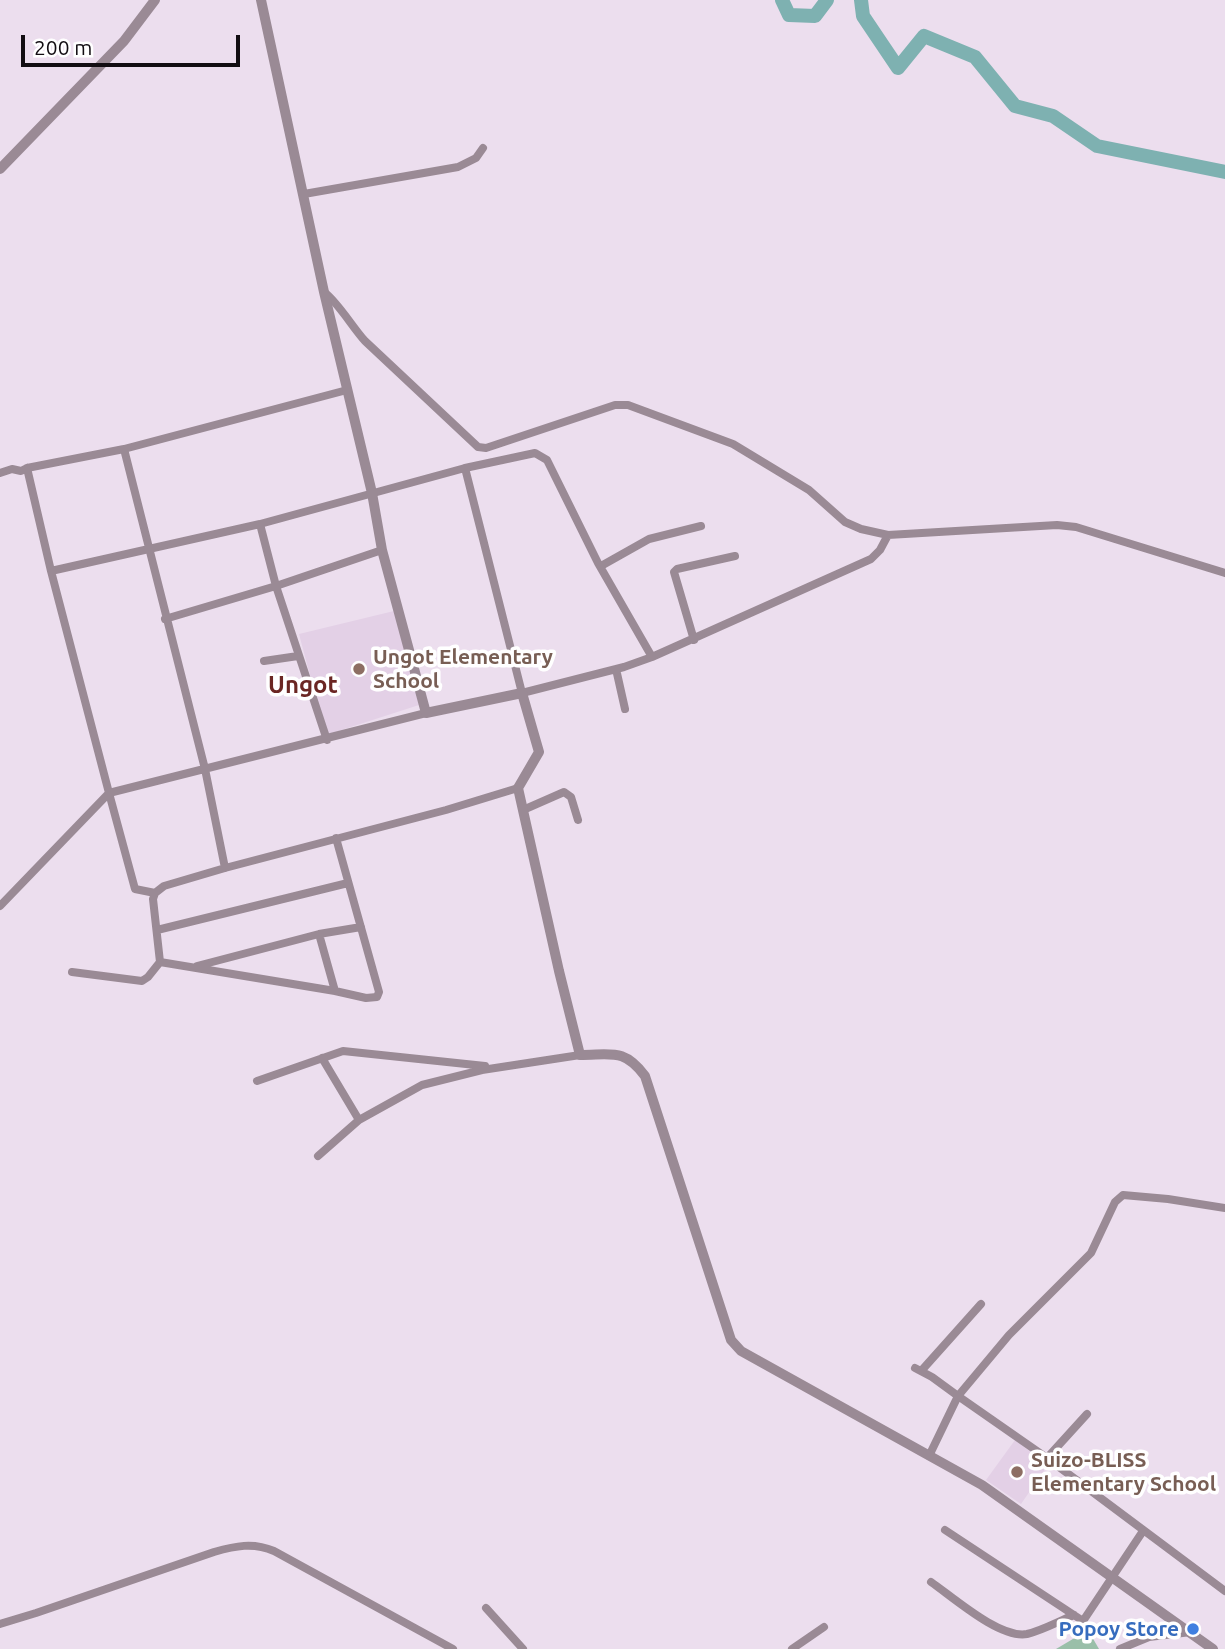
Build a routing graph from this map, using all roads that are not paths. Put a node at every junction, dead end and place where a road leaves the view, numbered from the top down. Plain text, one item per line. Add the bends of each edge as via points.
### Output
1 (155, 0) edge
2 (261, 0) edge
3 (483, 148) dead end
4 (0, 169) edge
5 (303, 194) junction
6 (324, 292) junction
7 (347, 390) junction
8 (124, 449) junction
9 (27, 468) junction
10 (465, 468) junction
11 (0, 473) edge
12 (372, 493) junction
13 (260, 523) junction
14 (701, 526) dead end
15 (888, 535) junction
16 (148, 548) junction
17 (382, 550) junction
18 (734, 556) dead end
19 (601, 566) junction
20 (51, 571) junction
21 (1225, 573) edge
22 (276, 586) junction
23 (165, 619) junction
24 (694, 640) junction
25 (298, 656) junction
26 (652, 657) junction
27 (264, 661) dead end
28 (616, 669) junction
29 (522, 693) junction
30 (625, 709) dead end
31 (426, 713) junction
32 (327, 740) junction
33 (205, 769) junction
34 (518, 788) junction
35 (109, 793) junction
36 (523, 810) junction
37 (578, 820) dead end
38 (336, 838) junction
39 (225, 868) junction
40 (348, 883) junction
41 (155, 892) junction
42 (0, 906) edge
43 (361, 927) junction
44 (157, 930) junction
45 (319, 934) junction
46 (160, 962) junction
47 (194, 967) junction
48 (72, 972) dead end
49 (335, 991) junction
50 (580, 1055) junction
51 (322, 1058) junction
52 (447, 1060) junction
53 (495, 1068) junction
54 (449, 1078) junction
55 (257, 1081) dead end
56 (359, 1120) junction
57 (318, 1156) dead end
58 (1225, 1208) edge
59 (981, 1304) dead end
60 (958, 1396) junction
61 (1087, 1414) dead end
62 (929, 1457) junction
63 (1047, 1458) junction
64 (945, 1530) dead end
65 (1143, 1531) junction
66 (1113, 1577) junction
67 (931, 1582) dead end
68 (1225, 1591) edge
69 (485, 1608) dead end
70 (1074, 1615) junction
71 (0, 1624) edge
72 (824, 1627) dead end
73 (1191, 1632) junction
74 (453, 1649) edge
75 (523, 1649) edge
76 (792, 1649) edge
77 (1120, 1649) edge
78 (1213, 1649) edge

1 - 4 street via 124,41
2 - 5 street
3 - 5 street via 476,158 458,167
5 - 6 street
6 - 7 street
6 - 15 street via 365,341 478,447 628,404 733,444 809,490 850,525
7 - 8 street
7 - 12 street
8 - 9 street
8 - 16 street
9 - 11 street
9 - 20 street
10 - 12 street
10 - 19 street via 539,453 547,460
10 - 29 street
12 - 13 street
12 - 17 street
13 - 16 street
13 - 22 street
14 - 19 street via 649,538
15 - 21 street via 1076,527
15 - 24 street via 868,561
16 - 20 street
16 - 23 street
17 - 22 street
17 - 31 street
18 - 24 street via 674,572
19 - 26 street
20 - 35 street
22 - 23 street
22 - 25 street
23 - 33 street
24 - 26 street
25 - 27 street
25 - 32 street
26 - 28 street
28 - 29 street
28 - 30 street
29 - 31 street
29 - 34 street via 539,752
31 - 32 street
32 - 33 street
33 - 35 street
33 - 39 street
34 - 36 street
34 - 38 street
35 - 41 street via 135,889
35 - 42 street
36 - 37 street via 564,792 571,797
36 - 50 street
38 - 39 street
38 - 40 street
39 - 41 street
40 - 43 street
40 - 44 street
41 - 44 street
43 - 45 street
43 - 49 street via 377,997
44 - 46 street
45 - 47 street
45 - 49 street
46 - 47 street
46 - 48 street via 142,981
47 - 49 street
50 - 53 street
50 - 62 street via 623,1055 645,1076 735,1346
51 - 52 street via 343,1051
51 - 55 street
51 - 56 street
52 - 53 street
52 - 54 street
53 - 54 street
54 - 56 street via 422,1086
56 - 57 street
58 - 60 street via 1120,1197 1091,1253 1009,1335
59 - 60 street via 918,1369
60 - 62 street
60 - 63 street
61 - 63 street
62 - 66 street via 1003,1498
63 - 65 street
64 - 70 street
65 - 66 street
65 - 68 street
66 - 70 street via 1083,1621
66 - 73 street
67 - 70 street via 1014,1634 1027,1634
69 - 75 street
71 - 74 street via 214,1552 251,1545 274,1551
72 - 76 street
73 - 77 street via 1149,1637
73 - 78 street

